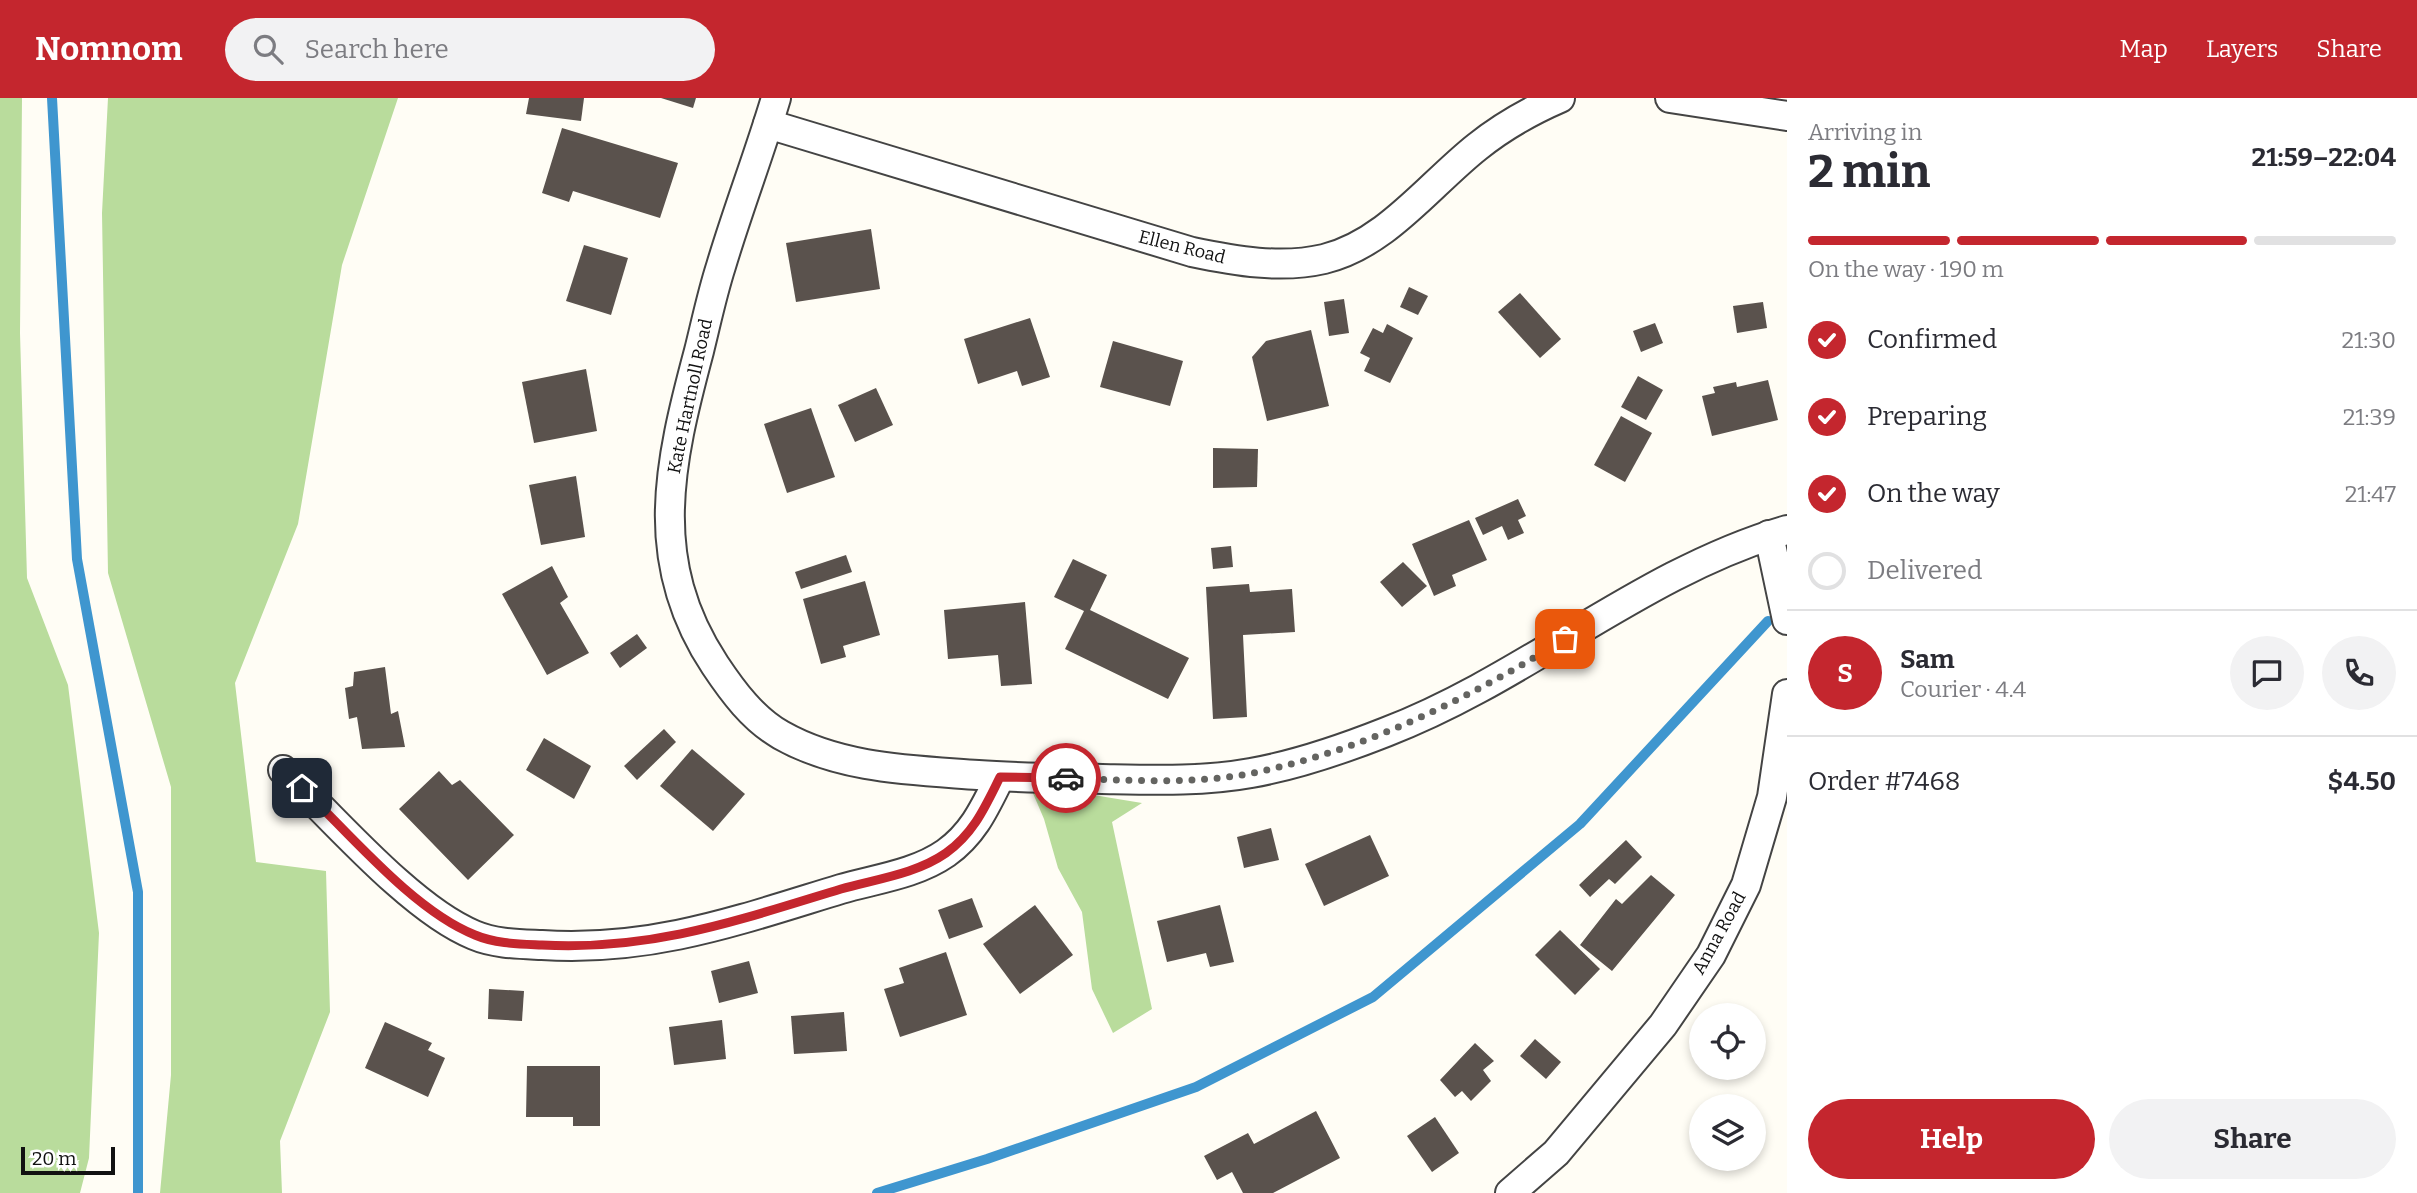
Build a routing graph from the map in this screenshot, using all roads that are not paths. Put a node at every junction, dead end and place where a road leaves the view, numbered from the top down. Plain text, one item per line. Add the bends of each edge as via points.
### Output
1 (1560, 98) edge
2 (1670, 98) edge
3 (772, 111) edge
4 (1787, 116) edge
5 (1778, 533) edge
6 (1787, 620) edge
7 (1787, 694) edge
8 (283, 770) dead end
9 (1000, 777) junction
10 (1510, 1193) edge

1 - 3 street, Ellen Road via 1521,116 1478,146 1371,238 1324,259 1290,262 1253,262 1192,252
2 - 4 street
3 - 9 street, Kate Hartnoll Road via 720,266 672,459 669,521 679,586 718,670 749,709 775,731 860,764
5 - 6 street
5 - 9 street, Kate Hartnoll Road via 1678,573 1471,694 1385,733 1318,756 1205,779
7 - 10 street, Anna Road via 1772,797 1746,885 1711,955 1663,1024 1556,1153
8 - 9 street via 429,908 487,939 566,947 631,944 700,932 907,872 945,854 969,834

